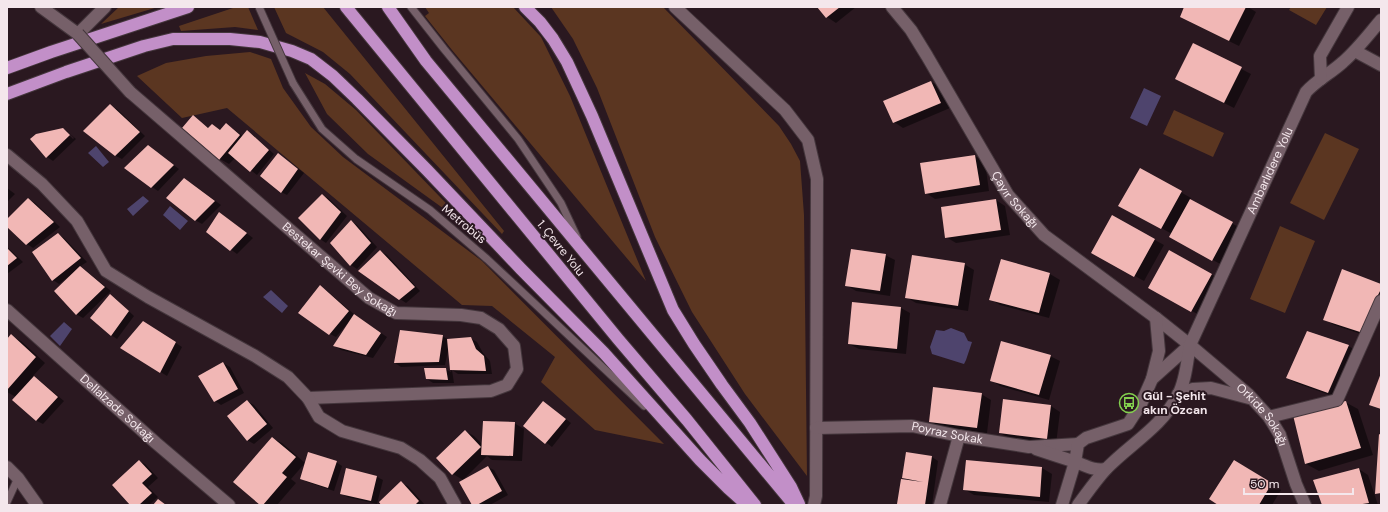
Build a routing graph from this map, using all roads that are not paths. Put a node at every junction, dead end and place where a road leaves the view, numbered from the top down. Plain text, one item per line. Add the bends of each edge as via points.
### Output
1 (40, 7) edge
2 (105, 7) edge
3 (188, 7) edge
4 (259, 7) edge
5 (346, 7) edge
6 (388, 7) edge
7 (412, 7) edge
8 (524, 7) edge
9 (675, 7) edge
10 (892, 7) edge
11 (1348, 7) edge
12 (1381, 20) edge
13 (78, 34) junction
14 (1355, 51) junction
15 (1381, 65) edge
16 (7, 68) edge
17 (1321, 78) junction
18 (7, 94) edge
19 (7, 155) edge
20 (583, 249) junction
21 (1381, 302) edge
22 (7, 310) edge
23 (1156, 318) junction
24 (1190, 345) junction
25 (1152, 379) junction
26 (1178, 394) junction
27 (308, 398) junction
28 (1252, 399) junction
29 (1269, 417) junction
30 (816, 428) junction
31 (959, 436) junction
32 (683, 441) junction
33 (1078, 444) junction
34 (1029, 447) junction
35 (1075, 462) junction
36 (7, 467) edge
37 (1106, 469) junction
38 (18, 478) junction
39 (7, 502) edge
40 (37, 505) edge
41 (229, 505) edge
42 (455, 505) edge
43 (747, 505) edge
44 (755, 505) edge
45 (794, 505) edge
46 (799, 505) edge
47 (814, 505) edge
48 (940, 505) edge
49 (1062, 505) edge
50 (1078, 505) edge
51 (1305, 505) edge

1 - 13 street
2 - 13 street
3 - 16 highway
4 - 32 lane, Metrobüs, bridge via 293,83 322,129 356,159 430,210 487,259
5 - 44 highway, 1. Çevre Yolu
6 - 20 highway, 1. Çevre Yolu via 426,60
7 - 20 lane via 518,139 561,204
8 - 46 highway via 540,22 567,62 673,310 722,386 750,423 791,487
9 - 30 street via 785,110 808,140 817,179
10 - 23 street, Çayır Sokağı via 927,56 1008,195 1044,235
11 - 17 street via 1320,56
12 - 14 street, Ambarlıdere Yolu
13 - 27 street, Bestekar Şevki Bey Sokağı, bridge via 130,92 369,298 396,313 481,318 499,329 514,346 517,369 507,385 491,391
14 - 15 street
14 - 17 street, Ambarlıdere Yolu
17 - 24 street, Ambarlıdere Yolu via 1306,92
18 - 32 highway via 173,38 260,42 311,59 333,76 427,170 604,353
19 - 27 street via 42,184 77,221 106,271 255,356 288,377
20 - 45 highway, 1. Çevre Yolu
21 - 29 street via 1337,400
22 - 41 street, Dellalzade Sokağı
23 - 24 street, Çayır Sokağı
23 - 25 street via 1159,350
24 - 25 street, Ambarlıdere Yolu
24 - 26 street, Ambarlıdere Yolu
24 - 28 street, Orkide Sokağı
25 - 33 street, Ambarlıdere Yolu via 1141,404 1128,424 1086,438
26 - 28 street via 1193,389 1211,388
26 - 37 street, Ambarlıdere Yolu via 1158,423
27 - 42 street via 319,417 342,431 401,448 420,460 440,478
28 - 29 street, Orkide Sokağı
29 - 51 street, Orkide Sokağı via 1280,435
30 - 31 street, Poyraz Sokak via 912,426
30 - 47 street
31 - 34 street, Poyraz Sokak
31 - 48 street
32 - 43 highway
33 - 34 street, Poyraz Sokak
33 - 35 street
34 - 35 street
35 - 37 street via 1090,468
35 - 49 street
36 - 38 street
37 - 50 street, Ambarlıdere Yolu
38 - 39 lane
38 - 40 street

